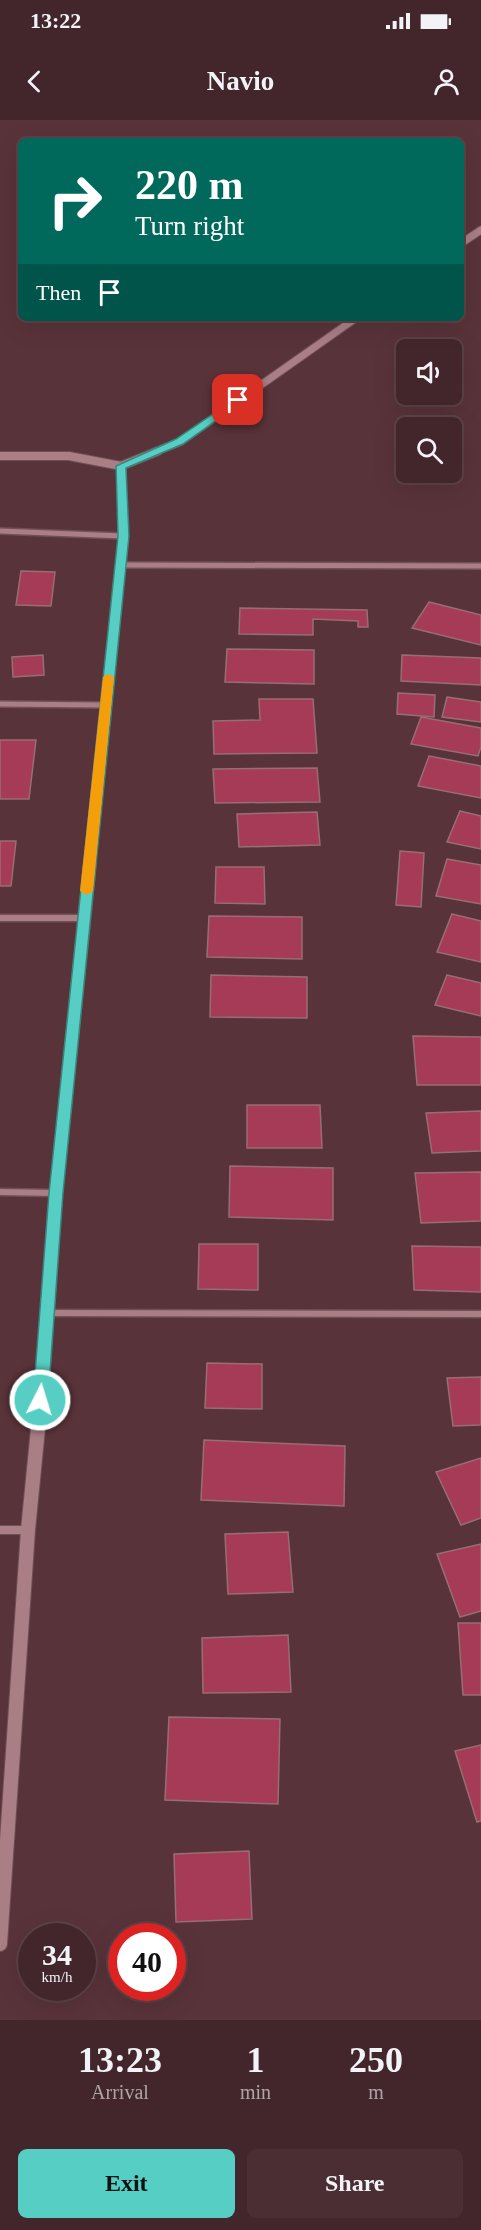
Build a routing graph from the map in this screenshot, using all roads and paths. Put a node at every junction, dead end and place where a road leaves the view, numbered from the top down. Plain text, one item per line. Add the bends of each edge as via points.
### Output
1 (481, 230) edge
2 (464, 241) edge
3 (352, 321) edge
4 (0, 456) edge
5 (121, 466) junction
6 (0, 531) edge
7 (123, 536) junction
8 (120, 565) junction
9 (481, 566) edge
10 (0, 704) edge
11 (105, 705) junction
12 (0, 918) edge
13 (84, 918) junction
14 (0, 1192) edge
15 (56, 1193) junction
16 (49, 1313) junction
17 (481, 1314) edge
18 (0, 1530) edge
19 (28, 1530) junction
20 (0, 1944) edge

1 - 2 street
3 - 5 street via 180,442
4 - 5 street via 69,456
5 - 7 street
6 - 7 street
7 - 8 street
8 - 9 street
8 - 11 street
10 - 11 street
11 - 13 street
12 - 13 street
13 - 15 street
14 - 15 street
15 - 16 street
16 - 17 street
16 - 19 street
18 - 19 street
19 - 20 street

